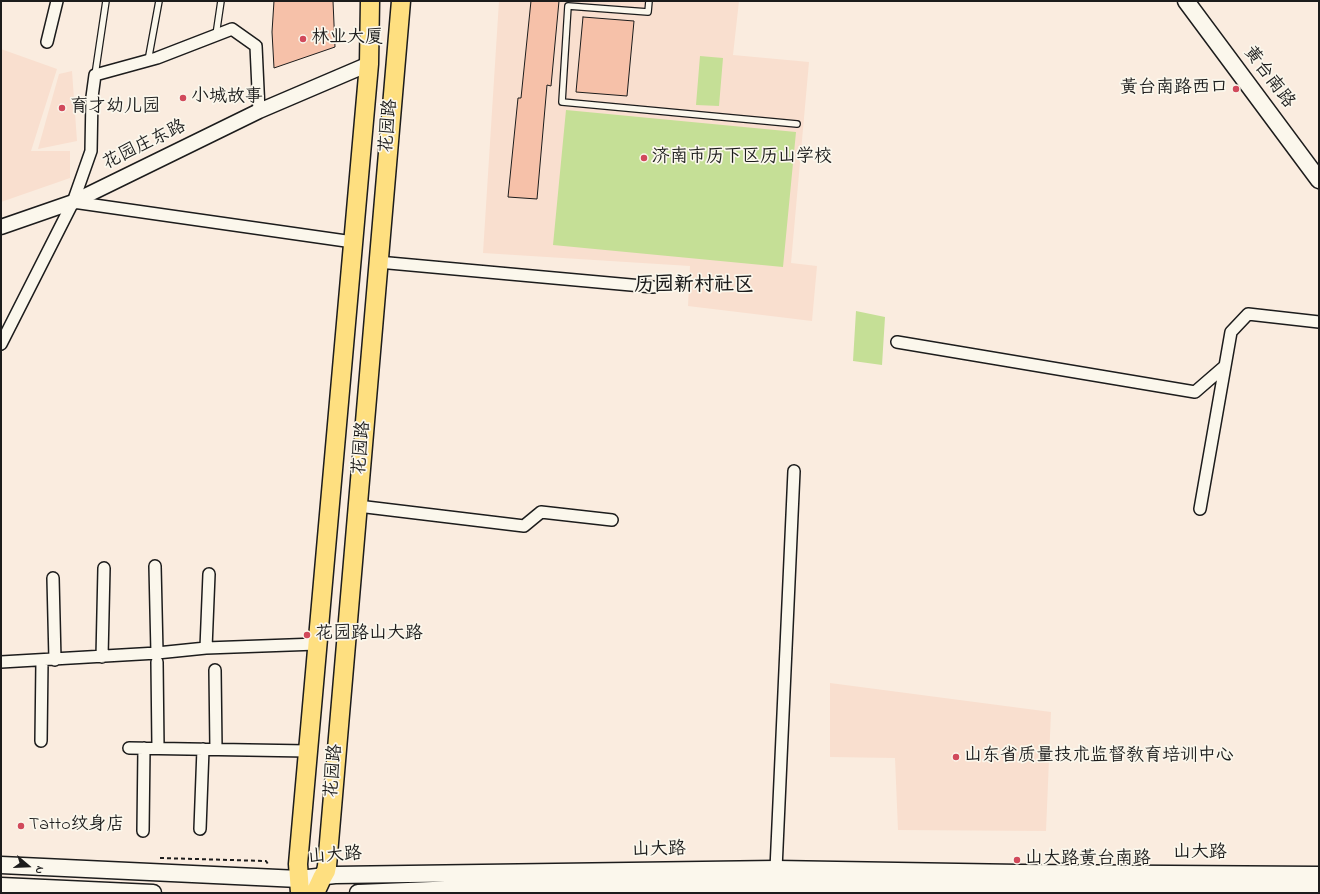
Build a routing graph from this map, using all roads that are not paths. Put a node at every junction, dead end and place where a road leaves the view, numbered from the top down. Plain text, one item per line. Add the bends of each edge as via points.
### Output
1 (57, 1) edge
2 (106, 1) edge
3 (159, 1) edge
4 (220, 1) edge
5 (370, 1) edge
6 (401, 1) edge
7 (649, 1) edge
8 (1186, 1) edge
9 (216, 35) junction
10 (47, 42) dead end
11 (148, 61) junction
12 (369, 64) junction
13 (95, 75) junction
14 (259, 111) junction
15 (796, 124) dead end
16 (1319, 180) edge
17 (73, 202) junction
18 (1, 227) edge
19 (353, 242) junction
20 (378, 262) junction
21 (653, 287) dead end
22 (1319, 322) edge
23 (897, 342) dead end
24 (1, 344) edge
25 (1225, 366) junction
26 (794, 471) dead end
27 (358, 506) junction
28 (1200, 509) dead end
29 (612, 520) dead end
30 (155, 566) dead end
31 (104, 568) dead end
32 (209, 574) dead end
33 (53, 578) dead end
34 (317, 644) junction
35 (206, 648) junction
36 (102, 657) junction
37 (157, 658) junction
38 (55, 660) junction
39 (42, 661) junction
40 (1, 662) edge
41 (215, 670) dead end
42 (41, 741) dead end
43 (129, 748) dead end
44 (144, 748) junction
45 (158, 748) junction
46 (203, 749) junction
47 (216, 749) junction
48 (308, 751) junction
49 (200, 830) dead end
50 (143, 831) dead end
51 (1, 865) edge
52 (1319, 875) edge
53 (776, 882) edge
54 (318, 885) edge
55 (559, 885) junction
56 (1, 886) edge
57 (300, 886) edge
58 (1319, 888) edge
59 (974, 890) edge
60 (153, 893) edge
61 (358, 893) edge
62 (530, 893) edge

1 - 10 street
2 - 13 lane
3 - 11 lane
4 - 9 lane
5 - 12 main road, 花园路
6 - 20 main road, 花园路
7 - 15 lane via 648,12 568,6 562,102
8 - 16 main road, 黄台南路
9 - 11 street
9 - 14 street via 232,29 256,46
11 - 13 street
12 - 14 street, 花园庄东路
12 - 19 main road, 花园路
13 - 17 street via 91,151
14 - 17 street, 花园庄东路
17 - 18 street, 花园庄东路
17 - 19 street
17 - 24 street
19 - 34 main road, 花园路
20 - 21 street
20 - 27 main road, 花园路
22 - 25 street via 1248,314 1231,332
23 - 25 street via 1195,392
25 - 28 street
26 - 53 street
27 - 29 street via 524,526 541,512
27 - 54 main road, 花园路 via 327,866
30 - 37 street
31 - 36 street
32 - 35 street
33 - 38 street
34 - 35 street
34 - 48 main road, 花园路
35 - 37 street
36 - 37 street
36 - 38 street
37 - 45 street
38 - 39 street
39 - 40 street
39 - 42 street
41 - 47 street
43 - 44 street
44 - 45 street
44 - 50 street
45 - 46 street
46 - 47 street
46 - 49 street
47 - 48 street
48 - 57 main road, 花园路 via 298,868
51 - 57 main road, 山大路
52 - 53 main road, 山大路 via 1018,873
53 - 54 main road, 山大路 via 343,875
53 - 55 main road, 山大路
53 - 59 main road, 山大路
54 - 57 main road, 山大路
55 - 61 main road, 山大路
55 - 62 street, 山大路
56 - 60 main road
58 - 59 main road, 山大路

